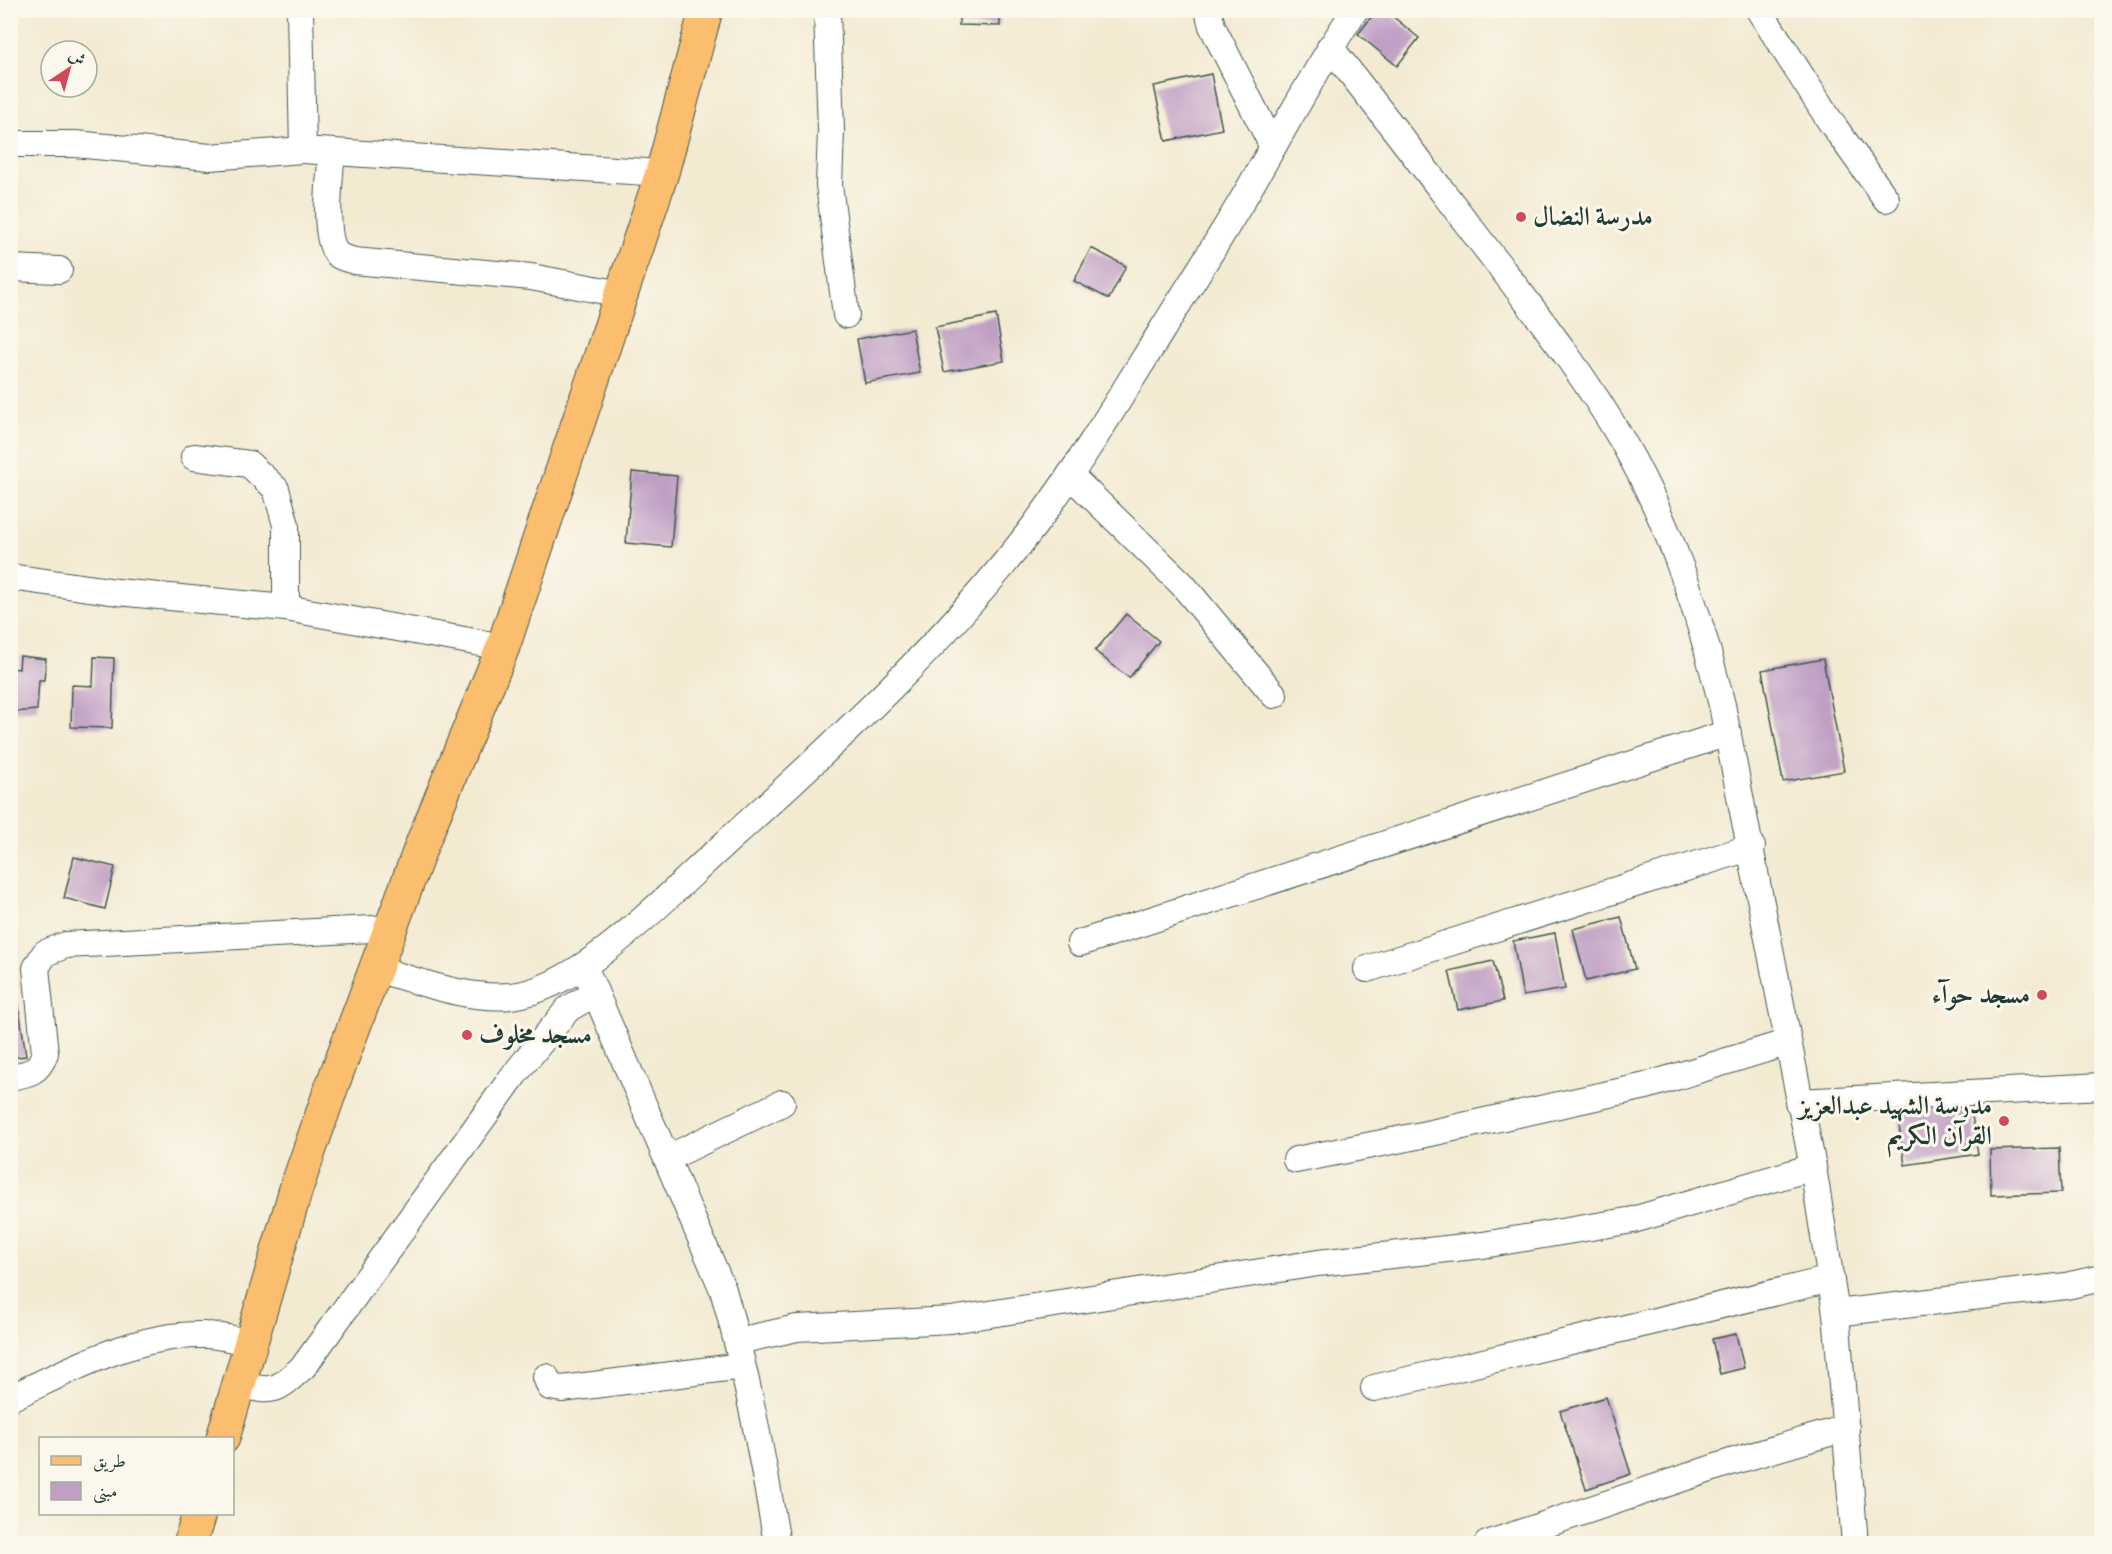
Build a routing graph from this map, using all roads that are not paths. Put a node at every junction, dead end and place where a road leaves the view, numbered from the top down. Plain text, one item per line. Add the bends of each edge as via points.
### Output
1 (300, 10) edge
2 (706, 10) edge
3 (826, 10) edge
4 (1208, 10) edge
5 (1355, 10) edge
6 (1759, 10) edge
7 (1330, 47) junction
8 (10, 144) edge
9 (1273, 147) junction
10 (303, 150) junction
11 (332, 152) junction
12 (662, 173) junction
13 (1886, 199) dead end
14 (10, 268) edge
15 (59, 270) dead end
16 (621, 294) junction
17 (846, 315) dead end
18 (194, 457) dead end
19 (1070, 475) junction
20 (10, 577) edge
21 (286, 608) junction
22 (503, 647) junction
23 (1274, 695) dead end
24 (1728, 733) junction
25 (1752, 847) junction
26 (391, 928) junction
27 (1080, 944) dead end
28 (584, 966) junction
29 (375, 969) junction
30 (1367, 969) dead end
31 (595, 993) junction
32 (1786, 1043) junction
33 (10, 1077) edge
34 (2102, 1086) edge
35 (1798, 1102) junction
36 (782, 1103) dead end
37 (668, 1158) junction
38 (1296, 1160) dead end
39 (1813, 1167) junction
40 (2102, 1278) edge
41 (1831, 1279) junction
42 (1836, 1313) junction
43 (738, 1341) junction
44 (250, 1343) junction
45 (742, 1366) junction
46 (546, 1377) dead end
47 (240, 1384) junction
48 (1374, 1388) dead end
49 (10, 1398) edge
50 (1846, 1428) junction
51 (223, 1437) edge
52 (199, 1515) edge
53 (190, 1544) edge
54 (777, 1544) edge
55 (1487, 1544) edge
56 (1855, 1544) edge

1 - 10 street
2 - 12 main road
3 - 17 street via 829,185
4 - 9 street via 1212,26
5 - 7 street
6 - 13 street
7 - 9 street
7 - 24 street via 1557,342 1624,443 1678,557 1705,637
8 - 10 street via 75,144 210,157
9 - 19 street
10 - 11 street
11 - 12 street
11 - 16 street via 328,193 331,244 339,255 354,261 531,276
12 - 16 main road
14 - 15 street
16 - 22 main road
18 - 21 street via 249,464 276,489 286,525
19 - 23 street via 1182,584
19 - 28 street via 1033,527 880,701 660,904
20 - 21 street
21 - 22 street
22 - 26 main road
24 - 25 street
24 - 27 street
25 - 30 street
25 - 32 street
26 - 29 main road
26 - 33 street via 66,945 45,953 36,968 45,1053 42,1064 31,1074
28 - 29 street via 513,996 457,992
28 - 31 street
29 - 44 main road via 296,1189
31 - 37 street
31 - 47 street via 568,1009 513,1075 304,1366 278,1389 263,1391
32 - 35 street
32 - 38 street via 1646,1086
34 - 35 street
35 - 39 street
36 - 37 street
37 - 43 street via 723,1290
39 - 41 street
39 - 43 street via 1632,1220 1483,1245 1318,1263 951,1320 797,1328
40 - 42 street via 2066,1286
41 - 42 street
41 - 48 street
42 - 50 street
43 - 45 street
44 - 47 main road
44 - 49 street via 208,1334 173,1336 105,1354
45 - 46 street via 562,1389 550,1387
45 - 54 street via 764,1459
47 - 51 main road
50 - 55 street via 1731,1462
50 - 56 street
52 - 53 main road

